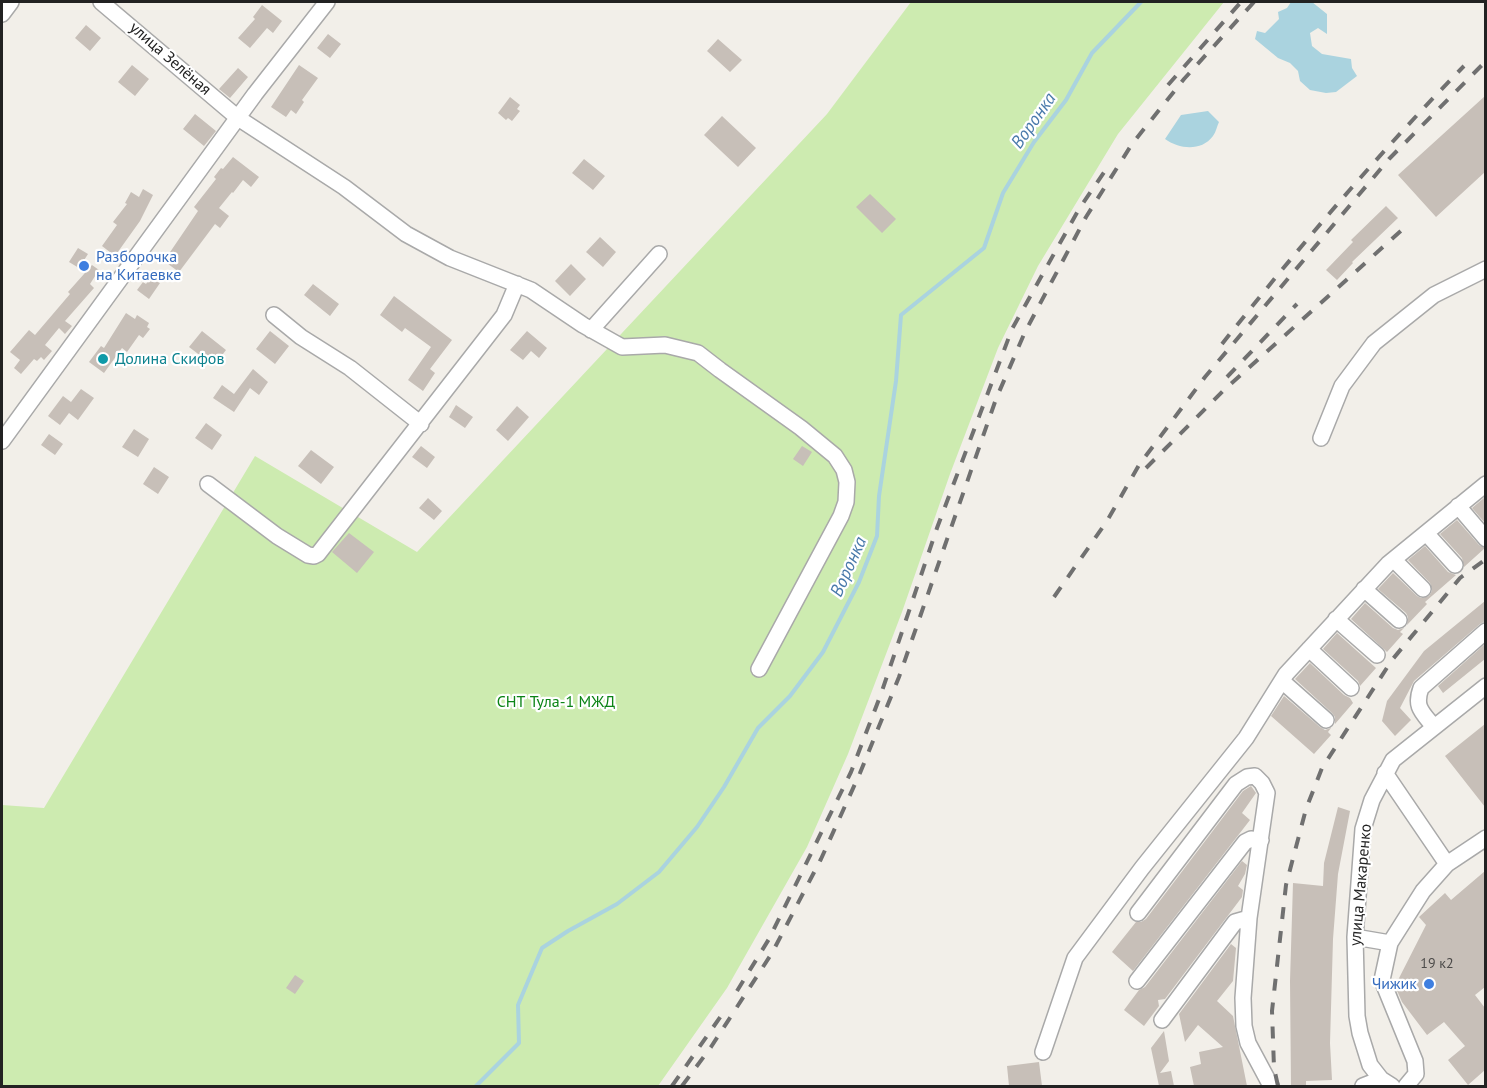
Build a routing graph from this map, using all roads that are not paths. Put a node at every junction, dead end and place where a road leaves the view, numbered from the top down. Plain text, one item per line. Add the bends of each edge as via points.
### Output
1 (11, 2) edge
2 (101, 2) edge
3 (327, 2) edge
4 (2, 14) edge
5 (238, 118) junction
6 (659, 254) dead end
7 (1485, 269) edge
8 (517, 284) junction
9 (273, 315) dead end
10 (591, 330) junction
11 (421, 424) junction
12 (1321, 438) dead end
13 (2, 441) edge
14 (208, 484) dead end
15 (1485, 484) edge
16 (1458, 506) junction
17 (1426, 533) junction
18 (1485, 539) edge
19 (1394, 560) junction
20 (1455, 565) dead end
21 (1364, 589) junction
22 (1423, 589) dead end
23 (1336, 619) junction
24 (1399, 620) dead end
25 (1485, 631) edge
26 (1309, 649) junction
27 (1377, 655) dead end
28 (759, 669) dead end
29 (1282, 681) junction
30 (1485, 686) edge
31 (1350, 688) dead end
32 (1326, 720) dead end
33 (1434, 727) junction
34 (1386, 772) junction
35 (1485, 838) edge
36 (1261, 840) junction
37 (1447, 864) junction
38 (1138, 913) dead end
39 (1249, 918) junction
40 (1355, 937) junction
41 (1390, 943) junction
42 (1137, 981) dead end
43 (1161, 1020) dead end
44 (1043, 1052) dead end
45 (1386, 1083) edge
46 (1271, 1086) edge
47 (1362, 1086) edge
48 (1406, 1086) edge

1 - 4 street
2 - 5 street, улица Зелёная
3 - 5 street
5 - 8 street, улица Зелёная via 344,187 406,234 450,258
5 - 13 street
6 - 10 street
7 - 12 street via 1434,295 1374,343 1342,386
8 - 10 street, улица Зелёная
8 - 11 street via 504,315
9 - 11 street
10 - 28 street, улица Зелёная via 622,347 665,345 698,353 801,428 834,456 844,470 846,502 834,531
11 - 14 street via 314,556 277,536
15 - 16 street
16 - 17 street
16 - 18 street
17 - 19 street
17 - 20 street
19 - 21 street
19 - 22 street
21 - 23 street
21 - 24 street
23 - 26 street
23 - 27 street
25 - 33 street via 1421,688 1418,706
26 - 29 street
26 - 31 street
29 - 32 street
29 - 44 street via 1246,738 1075,958
30 - 33 street, улица Макаренко
33 - 34 street, улица Макаренко via 1393,760
34 - 37 street
34 - 40 street, улица Макаренко via 1363,829
35 - 37 street
36 - 38 street via 1267,793 1255,776 1247,777 1236,784
36 - 39 street
36 - 42 street via 1245,842
37 - 41 street via 1423,891
39 - 43 street via 1235,922
39 - 46 street via 1244,1026 1248,1043
40 - 41 street
40 - 45 street, улица Макаренко via 1360,1033 1370,1065
41 - 48 street via 1382,980 1415,1061 1416,1074
45 - 47 street

